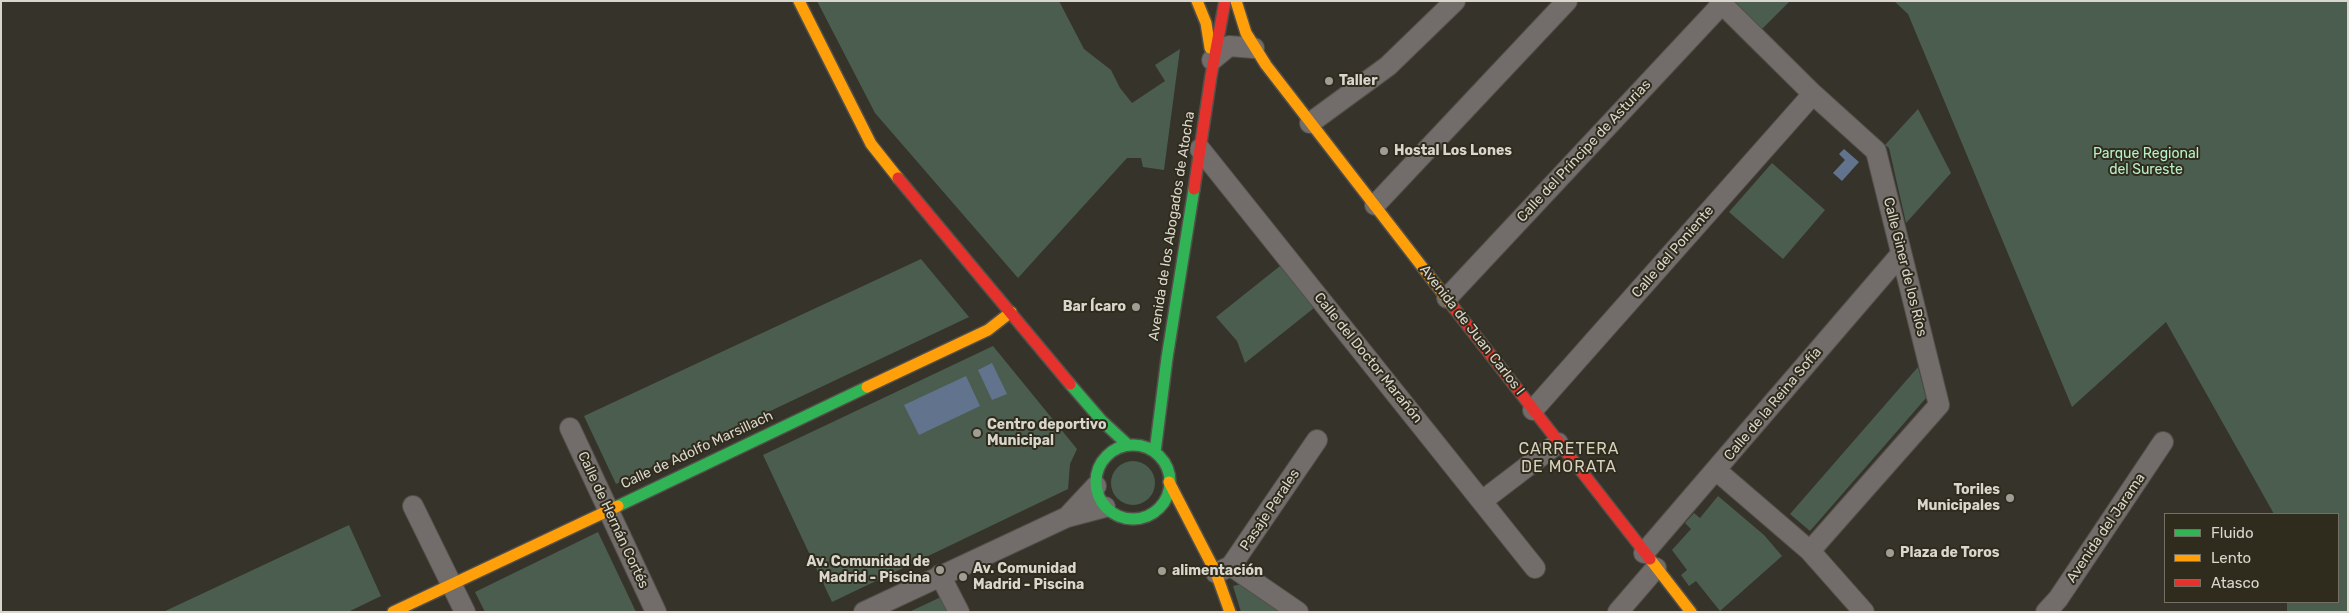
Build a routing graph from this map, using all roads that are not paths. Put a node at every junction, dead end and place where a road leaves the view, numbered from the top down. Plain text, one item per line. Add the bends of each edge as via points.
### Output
1 (799, 1) edge
2 (1198, 1) edge
3 (1224, 1) edge
4 (1236, 1) edge
5 (1455, 1) edge
6 (1567, 1) edge
7 (1720, 3) edge
8 (1254, 48) junction
9 (1212, 60) junction
10 (1813, 94) junction
11 (1310, 123) junction
12 (1200, 149) junction
13 (1375, 205) junction
14 (1902, 254) junction
15 (1447, 298) junction
16 (1011, 312) junction
17 (1160, 397) junction
18 (1534, 410) junction
19 (1148, 420) dead end
20 (1102, 421) junction
21 (570, 428) dead end
22 (1317, 440) dead end
23 (1134, 442) junction
24 (2163, 442) dead end
25 (1558, 443) junction
26 (1155, 452) junction
27 (1107, 455) junction
28 (1717, 471) junction
29 (1169, 482) junction
30 (1096, 486) junction
31 (1482, 501) junction
32 (413, 506) dead end
33 (1105, 506) junction
34 (609, 508) junction
35 (1149, 515) junction
36 (1067, 517) junction
37 (1164, 520) dead end
38 (1180, 529) dead end
39 (1204, 548) junction
40 (1810, 552) junction
41 (1650, 561) junction
42 (1535, 568) dead end
43 (1224, 570) junction
44 (940, 575) junction
45 (451, 584) junction
46 (393, 612) edge
47 (465, 612) edge
48 (656, 612) edge
49 (864, 612) edge
50 (959, 612) edge
51 (1230, 612) edge
52 (1298, 612) edge
53 (1618, 612) edge
54 (1691, 612) edge
55 (1864, 612) edge
56 (2046, 612) edge

1 - 16 main road via 871,144
2 - 9 main road, Avenida de los Abogados de Atocha via 1206,23
3 - 9 main road, Avenida de los Abogados de Atocha
4 - 8 main road, Avenida de Juan Carlos I via 1239,16
5 - 11 street via 1388,66
6 - 13 street
7 - 10 street, Calle Giner de los Ríos
7 - 15 street, Calle del Príncipe de Asturias
8 - 9 street via 1229,46
8 - 11 main road, Avenida de Juan Carlos I
9 - 12 main road, Avenida de los Abogados de Atocha
10 - 14 street, Calle Giner de los Ríos via 1876,151
10 - 18 street, Calle del Poniente
11 - 13 main road, Avenida de Juan Carlos I
12 - 17 main road, Avenida de los Abogados de Atocha
12 - 31 street, Calle del Doctor Marañón
13 - 15 main road, Avenida de Juan Carlos I
14 - 28 street, Calle de la Reina Sofía
14 - 40 street, Calle Giner de los Ríos via 1939,405
15 - 18 main road, Avenida de Juan Carlos I
16 - 20 main road
16 - 34 main road, Calle de Adolfo Marsillach via 988,330
17 - 19 main road, Avenida de los Abogados de Atocha
17 - 26 main road, Avenida de los Abogados de Atocha
18 - 25 main road, Avenida de Juan Carlos I
20 - 23 main road
20 - 27 main road
21 - 34 street, Calle de Hernán Cortés
22 - 43 street, Pasaje Perales
23 - 26 main road
23 - 27 main road
24 - 56 street, Avenida del Jarama via 2058,599
25 - 31 street
25 - 41 main road, Avenida de Juan Carlos I
26 - 29 main road via 1166,466
27 - 30 main road via 1096,475
28 - 40 street
28 - 41 street, Calle de la Reina Sofía
29 - 35 main road via 1164,502
29 - 39 main road
30 - 33 main road
30 - 36 street
31 - 42 street, Calle del Doctor Marañón
32 - 45 street
33 - 35 main road via 1126,518
33 - 36 street
34 - 45 main road, Calle de Adolfo Marsillach
34 - 48 street, Calle de Hernán Cortés
35 - 37 main road
36 - 44 street
38 - 39 main road
39 - 43 main road
40 - 55 street
41 - 53 street, Calle de la Reina Sofía
41 - 54 main road, Avenida de Juan Carlos I
43 - 51 main road
43 - 52 street
44 - 49 street
44 - 50 street
45 - 46 main road, Calle de Adolfo Marsillach
45 - 47 street

